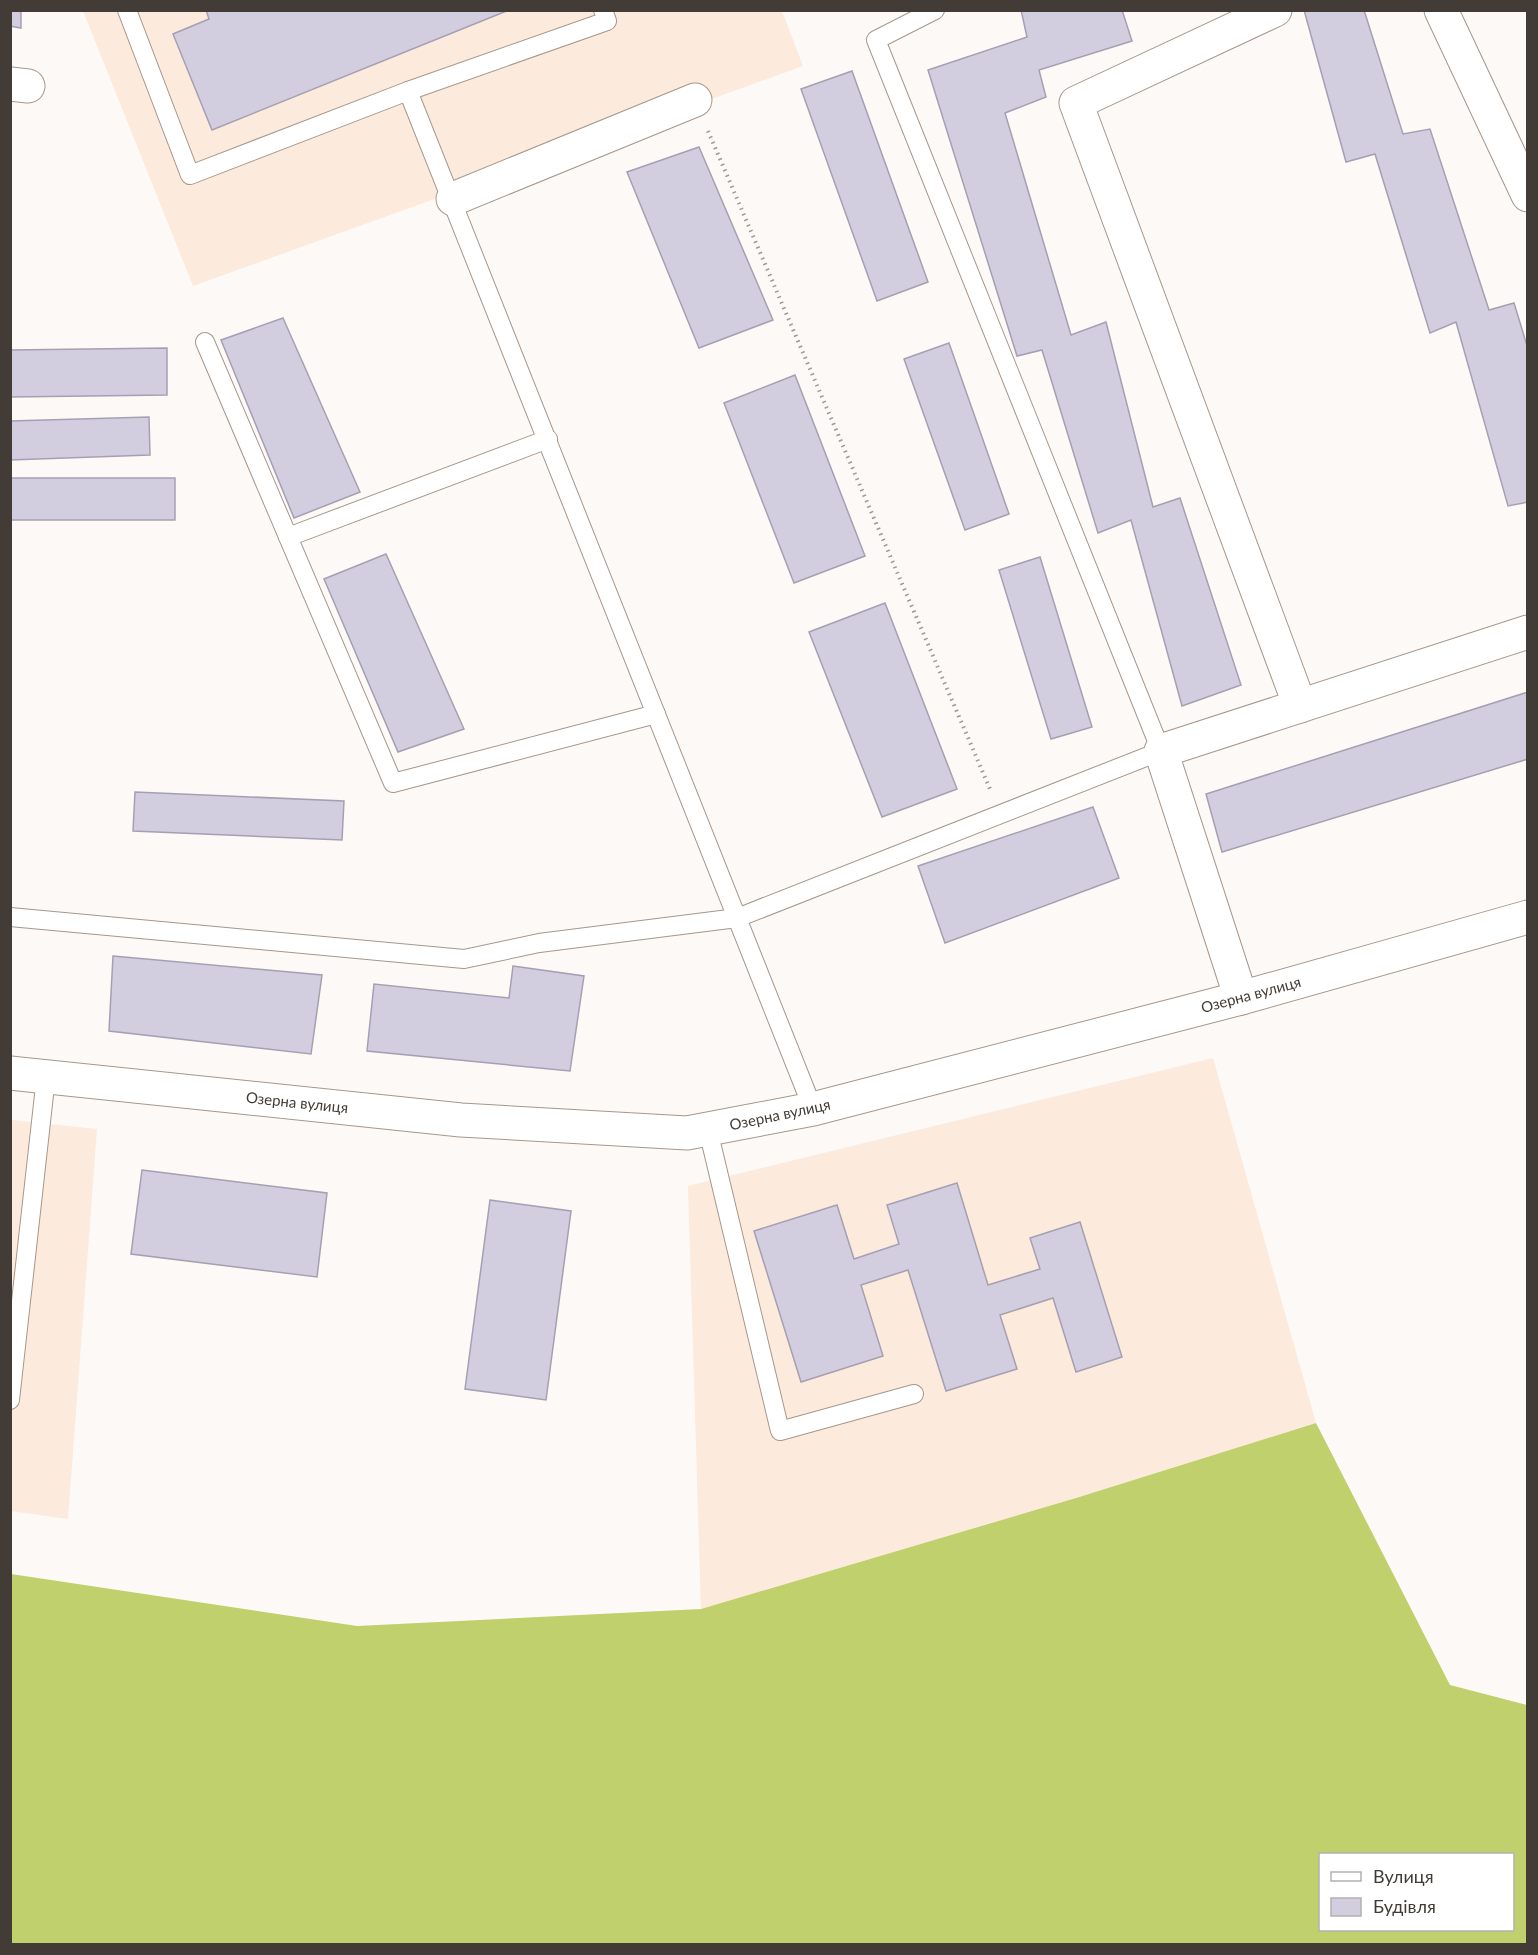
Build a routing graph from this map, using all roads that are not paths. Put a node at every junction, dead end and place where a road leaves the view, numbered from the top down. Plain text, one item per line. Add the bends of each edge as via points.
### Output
1 (127, 10) edge
2 (603, 10) edge
3 (935, 10) edge
4 (1275, 10) edge
5 (1441, 10) edge
6 (408, 91) junction
7 (695, 100) road end
8 (1527, 195) edge
9 (453, 199) junction
10 (205, 342) dead end
11 (548, 439) junction
12 (288, 537) junction
13 (1527, 632) edge
14 (1300, 706) junction
15 (656, 714) junction
16 (1161, 751) junction
17 (10, 917) edge
18 (1527, 917) edge
19 (737, 918) junction
20 (1241, 998) junction
21 (10, 1073) edge
22 (46, 1077) junction
23 (813, 1109) junction
24 (708, 1130) junction
25 (914, 1394) dead end
26 (10, 1400) edge

1 - 6 lane via 190,175
2 - 6 lane via 607,21
3 - 16 lane via 876,40
4 - 14 street via 1076,103
5 - 8 street
6 - 9 lane
7 - 9 street
9 - 11 lane
10 - 12 lane
11 - 12 lane
11 - 15 lane
12 - 15 lane via 393,783
13 - 14 street
14 - 16 street
15 - 19 lane
16 - 19 lane
16 - 20 street
17 - 19 lane via 464,959 539,943
18 - 20 street, Озерна вулиця
19 - 23 lane
20 - 23 street, Озерна вулиця
21 - 22 street, Озерна вулиця
22 - 24 street, Озерна вулиця via 461,1120 687,1133
22 - 26 lane
23 - 24 street, Озерна вулиця
24 - 25 lane via 780,1431

